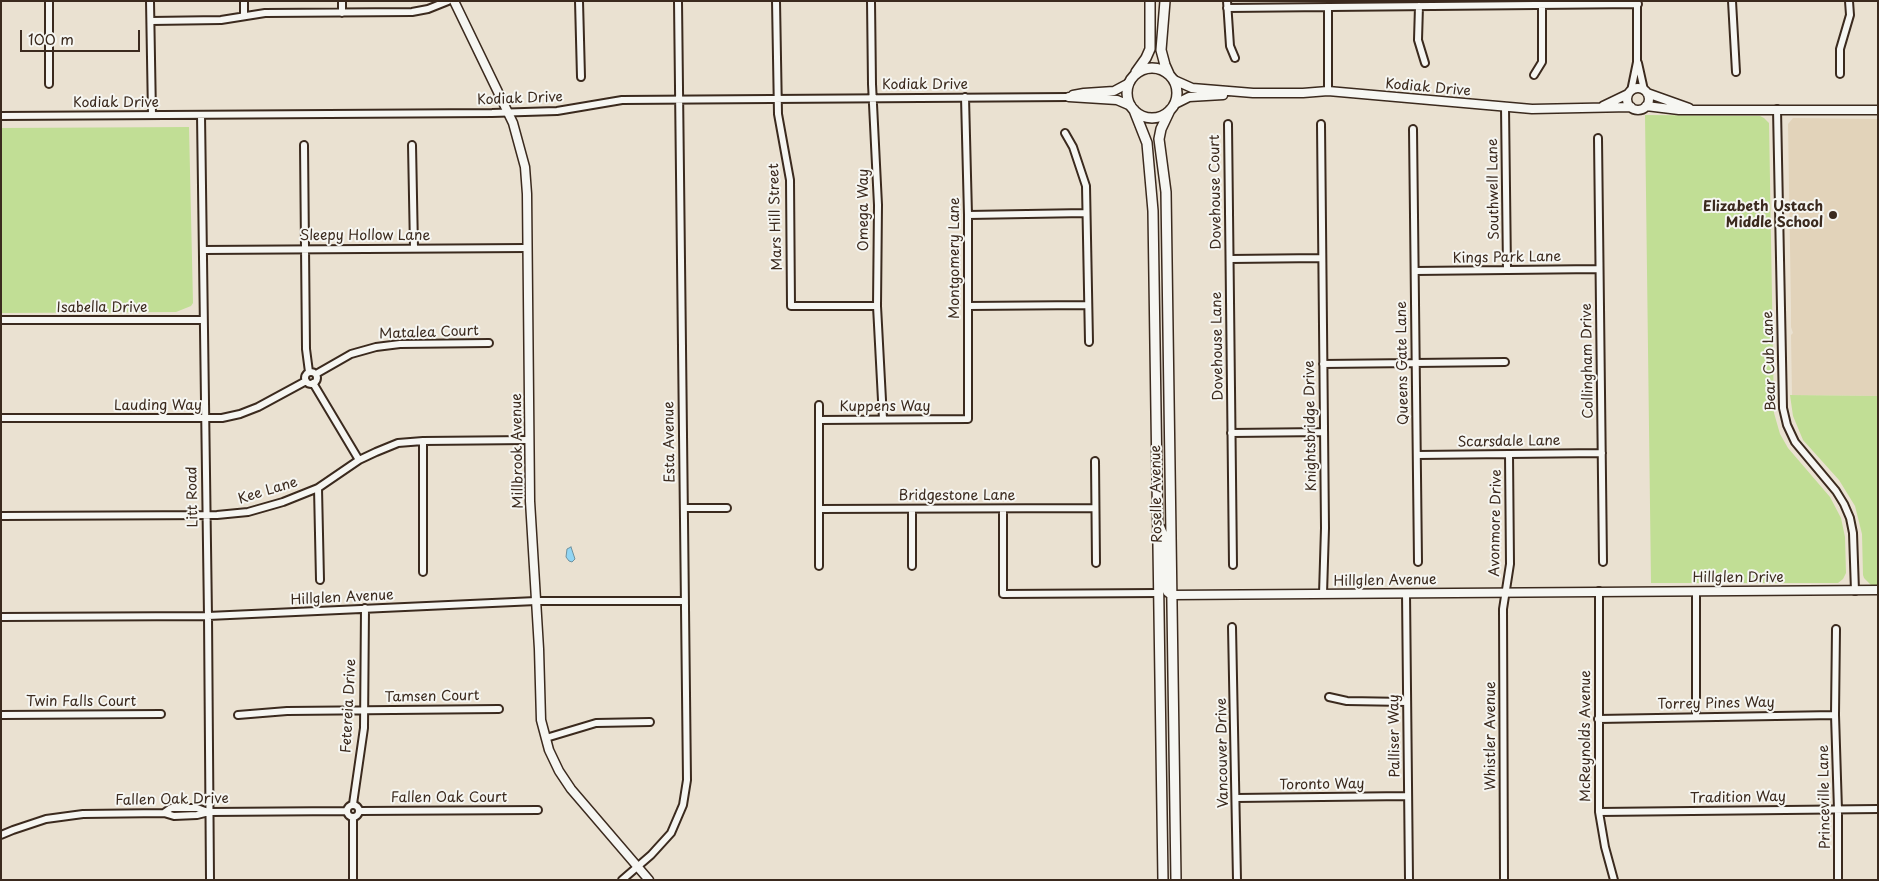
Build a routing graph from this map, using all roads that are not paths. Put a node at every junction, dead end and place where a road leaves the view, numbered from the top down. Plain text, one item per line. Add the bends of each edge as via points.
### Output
1 (49, 1) edge
2 (150, 1) edge
3 (244, 1) edge
4 (342, 1) edge
5 (448, 1) edge
6 (454, 1) edge
7 (579, 1) edge
8 (678, 1) edge
9 (776, 1) edge
10 (872, 1) edge
11 (1150, 1) edge
12 (1165, 1) edge
13 (1732, 1) edge
14 (1850, 1) edge
15 (1638, 2) edge
16 (1542, 3) edge
17 (1227, 5) edge
18 (1419, 6) junction
19 (1328, 7) junction
20 (342, 13) junction
21 (244, 16) junction
22 (151, 21) junction
23 (1235, 58) dead end
24 (1637, 62) junction
25 (1425, 63) dead end
26 (1736, 72) dead end
27 (1135, 74) junction
28 (1840, 74) dead end
29 (1534, 75) dead end
30 (1172, 77) junction
31 (581, 78) dead end
32 (1129, 83) junction
33 (49, 84) dead end
34 (1328, 91) junction
35 (1645, 92) junction
36 (1253, 93) junction
37 (1630, 93) junction
38 (1069, 96) junction
39 (872, 97) junction
40 (965, 97) junction
41 (777, 99) junction
42 (678, 100) junction
43 (1601, 106) junction
44 (1646, 106) junction
45 (1172, 107) junction
46 (1505, 107) junction
47 (1631, 107) junction
48 (1132, 108) junction
49 (1690, 108) junction
50 (1778, 109) junction
51 (1878, 110) edge
52 (508, 112) junction
53 (152, 115) junction
54 (201, 115) junction
55 (1, 116) edge
56 (1228, 124) dead end
57 (1321, 124) dead end
58 (1413, 129) dead end
59 (1065, 133) dead end
60 (1598, 138) dead end
61 (304, 145) dead end
62 (412, 145) dead end
63 (1086, 213) junction
64 (968, 214) junction
65 (414, 248) junction
66 (527, 248) junction
67 (305, 249) junction
68 (203, 250) junction
69 (1322, 258) junction
70 (1230, 259) junction
71 (1600, 269) junction
72 (1507, 270) junction
73 (1415, 271) junction
74 (1087, 305) junction
75 (877, 306) junction
76 (968, 306) junction
77 (1, 320) edge
78 (203, 320) junction
79 (1088, 342) dead end
80 (490, 343) dead end
81 (1505, 362) dead end
82 (1416, 363) junction
83 (1323, 364) junction
84 (312, 373) junction
85 (306, 381) junction
86 (313, 383) junction
87 (819, 404) dead end
88 (1, 418) edge
89 (205, 418) junction
90 (883, 419) junction
91 (968, 419) joint
92 (819, 420) junction
93 (1324, 432) junction
94 (1232, 433) junction
95 (529, 440) junction
96 (423, 441) junction
97 (1602, 453) junction
98 (1509, 454) junction
99 (1417, 455) junction
100 (359, 460) junction
101 (1095, 461) dead end
102 (318, 488) junction
103 (684, 508) junction
104 (727, 508) dead end
105 (1095, 508) junction
106 (819, 509) junction
107 (912, 509) junction
108 (1003, 509) junction
109 (1, 516) edge
110 (206, 516) junction
111 (1157, 518) junction
112 (1418, 562) dead end
113 (1603, 562) dead end
114 (1096, 563) dead end
115 (1233, 565) dead end
116 (819, 566) dead end
117 (912, 566) dead end
118 (423, 572) dead end
119 (320, 580) dead end
120 (1855, 590) junction
121 (1878, 590) edge
122 (1599, 591) junction
123 (1696, 591) junction
124 (1507, 592) junction
125 (1158, 593) junction
126 (1406, 593) junction
127 (1323, 594) junction
128 (1172, 595) junction
129 (536, 601) junction
130 (685, 601) junction
131 (365, 608) junction
132 (208, 616) junction
133 (1, 617) edge
134 (1232, 627) dead end
135 (1836, 630) dead end
136 (1329, 697) dead end
137 (1407, 702) junction
138 (500, 709) dead end
139 (364, 710) junction
140 (161, 714) dead end
141 (238, 715) dead end
142 (1835, 715) junction
143 (1, 716) edge
144 (1696, 717) junction
145 (1598, 719) junction
146 (650, 722) dead end
147 (546, 738) junction
148 (1408, 796) junction
149 (1236, 798) junction
150 (353, 804) junction
151 (1878, 809) edge
152 (538, 810) dead end
153 (1838, 810) junction
154 (347, 811) junction
155 (360, 811) junction
156 (209, 812) junction
157 (1599, 812) junction
158 (353, 817) junction
159 (1, 835) edge
160 (638, 866) junction
161 (210, 880) edge
162 (353, 880) edge
163 (622, 880) edge
164 (649, 880) edge
165 (1163, 880) edge
166 (1176, 880) edge
167 (1238, 880) edge
168 (1409, 880) edge
169 (1504, 880) edge
170 (1614, 880) edge
171 (1838, 880) edge

1 - 33 street
2 - 22 street
3 - 21 street
4 - 20 street
5 - 20 street via 420,11
6 - 52 street, Millbrook Avenue
7 - 31 street
8 - 42 street, Esta Avenue
9 - 41 street, Mars Hill Street
10 - 39 street, Omega Way
11 - 27 main road via 1150,49
12 - 30 main road via 1161,50
13 - 26 street
14 - 28 street via 1850,15 1840,49
15 - 16 street
15 - 24 street
16 - 18 street
16 - 29 street via 1542,62
17 - 19 street
17 - 23 street via 1230,46
18 - 19 street
18 - 25 street via 1418,40
19 - 34 street
20 - 21 street
21 - 22 street via 221,20
22 - 53 street
24 - 35 street
24 - 37 street
27 - 30 main road via 1142,69 1153,68 1162,69
27 - 32 main road
30 - 36 street, Kodiak Drive via 1192,88
30 - 45 main road via 1177,93
32 - 38 street, Kodiak Drive via 1114,91
32 - 48 main road via 1127,94
34 - 36 street, Kodiak Drive
34 - 46 street, Kodiak Drive
35 - 37 street via 1637,88
35 - 44 street via 1649,100
35 - 49 street
36 - 45 street, Kodiak Drive via 1190,97
37 - 43 street, Kodiak Drive
37 - 47 street via 1627,101
38 - 40 street, Kodiak Drive
38 - 48 street, Kodiak Drive via 1117,100
39 - 40 street, Kodiak Drive
39 - 41 street, Kodiak Drive
39 - 75 street, Omega Way via 878,205
40 - 64 street, Montgomery Lane
41 - 42 street, Kodiak Drive
41 - 75 street, Mars Hill Street via 790,180 791,306
42 - 52 street, Kodiak Drive via 622,100 557,111
42 - 103 street, Esta Avenue
43 - 46 street, Kodiak Drive
43 - 47 street, Kodiak Drive
44 - 47 street via 1640,110
44 - 49 street
45 - 48 main road via 1154,118 1144,117
45 - 128 main road, Roselle Avenue via 1159,139 1166,192
46 - 72 street, Southwell Lane
48 - 111 main road, Roselle Avenue via 1146,144 1153,211
49 - 50 street
50 - 51 street
50 - 120 street, Bear Cub Lane via 1782,408 1794,442 1836,491 1850,518
52 - 54 street, Kodiak Drive
52 - 66 street, Millbrook Avenue via 525,166
53 - 54 street, Kodiak Drive
53 - 55 street, Kodiak Drive
54 - 68 street, Litt Road
56 - 70 street, Dovehouse Court
57 - 69 street, Knightsbridge Drive
58 - 73 street, Queens Gate Lane
59 - 63 street via 1081,166 1086,186
60 - 71 street, Collingham Drive
61 - 67 street
62 - 65 street
63 - 64 street
63 - 74 street
64 - 76 street, Montgomery Lane
65 - 66 street, Sleepy Hollow Lane
65 - 67 street, Sleepy Hollow Lane
66 - 95 street, Millbrook Avenue
67 - 68 street, Sleepy Hollow Lane
67 - 84 street via 306,349
68 - 78 street, Litt Road
69 - 70 street
69 - 83 street, Knightsbridge Drive
70 - 94 street, Dovehouse Lane
71 - 72 street, Kings Park Lane
71 - 97 street, Collingham Drive
72 - 73 street, Kings Park Lane
73 - 82 street, Queens Gate Lane
74 - 76 street
74 - 79 street
75 - 90 street, Omega Way
76 - 91 street, Montgomery Lane
77 - 78 street, Isabella Drive
78 - 89 street, Litt Road
80 - 84 street, Matalea Court via 376,347 351,354
81 - 82 street
82 - 83 street
82 - 99 street, Queens Gate Lane
83 - 93 street, Knightsbridge Drive
84 - 85 street via 306,375
84 - 86 street via 317,379
85 - 86 street
85 - 89 street, Lauding Way via 249,411
86 - 100 street
87 - 92 street
88 - 89 street, Lauding Way
89 - 110 street, Litt Road
90 - 91 street, Kuppens Way
90 - 92 street, Kuppens Way
92 - 106 street
93 - 94 street
93 - 127 street, Knightsbridge Drive
94 - 115 street, Dovehouse Lane
95 - 96 street, Kee Lane
95 - 129 street, Millbrook Avenue
96 - 100 street, Kee Lane via 390,446
96 - 118 street
97 - 98 street, Scarsdale Lane
97 - 113 street, Collingham Drive
98 - 99 street, Scarsdale Lane
98 - 124 street, Avonmore Drive via 1510,564
99 - 112 street, Queens Gate Lane
100 - 102 street, Kee Lane
101 - 105 street
102 - 110 street, Kee Lane via 266,508
102 - 119 street
103 - 104 street
103 - 130 street, Esta Avenue
105 - 108 street, Bridgestone Lane
105 - 114 street
106 - 107 street, Bridgestone Lane
106 - 116 street
107 - 108 street, Bridgestone Lane
107 - 117 street
108 - 125 street via 1003,594
109 - 110 street, Kee Lane
110 - 132 street, Litt Road
111 - 125 main road, Roselle Avenue
111 - 128 main road via 1164,538 1165,587
120 - 121 street, Hillglen Drive
120 - 123 street, Hillglen Drive
122 - 123 street, Hillglen Drive
122 - 124 street, Hillglen Avenue
122 - 145 street, McReynolds Avenue
123 - 144 street
124 - 126 street, Hillglen Avenue
124 - 169 street, Whistler Avenue via 1503,609
125 - 165 main road, Roselle Avenue
126 - 127 street, Hillglen Avenue
126 - 137 street, Palliser Way
127 - 128 street, Hillglen Avenue
128 - 166 main road, Roselle Avenue
129 - 130 street, Hillglen Avenue
129 - 131 street, Hillglen Avenue
129 - 147 street, Millbrook Avenue via 540,720
130 - 160 street, Esta Avenue via 686,793 672,833
131 - 132 street, Hillglen Avenue
131 - 139 street, Fetereia Drive
132 - 133 street, Hillglen Avenue
132 - 156 street, Litt Road
134 - 149 street, Vancouver Drive
135 - 142 street, Princeville Lane
136 - 137 street via 1347,702
137 - 148 street, Palliser Way
138 - 139 street, Tamsen Court
139 - 141 street, Tamsen Court
139 - 150 street, Fetereia Drive
140 - 143 street, Twin Falls Court
142 - 144 street, Torrey Pines Way
142 - 153 street, Princeville Lane
144 - 145 street, Torrey Pines Way
145 - 157 street, McReynolds Avenue
146 - 147 street via 596,723
147 - 160 street, Millbrook Avenue via 559,771 571,789
148 - 149 street, Toronto Way
148 - 168 street, Palliser Way
149 - 167 street, Vancouver Drive
150 - 154 street
150 - 155 street
151 - 153 street, Tradition Way
152 - 155 street, Fallen Oak Court
153 - 157 street, Tradition Way
153 - 171 street, Princeville Lane
154 - 156 street, Fallen Oak Drive
154 - 158 street
155 - 158 street
156 - 159 street, Fallen Oak Drive via 197,816 164,813 64,816 28,824
156 - 161 street, Litt Road
157 - 170 street, McReynolds Avenue
158 - 162 street
160 - 163 street, Esta Avenue
160 - 164 street, Millbrook Avenue

